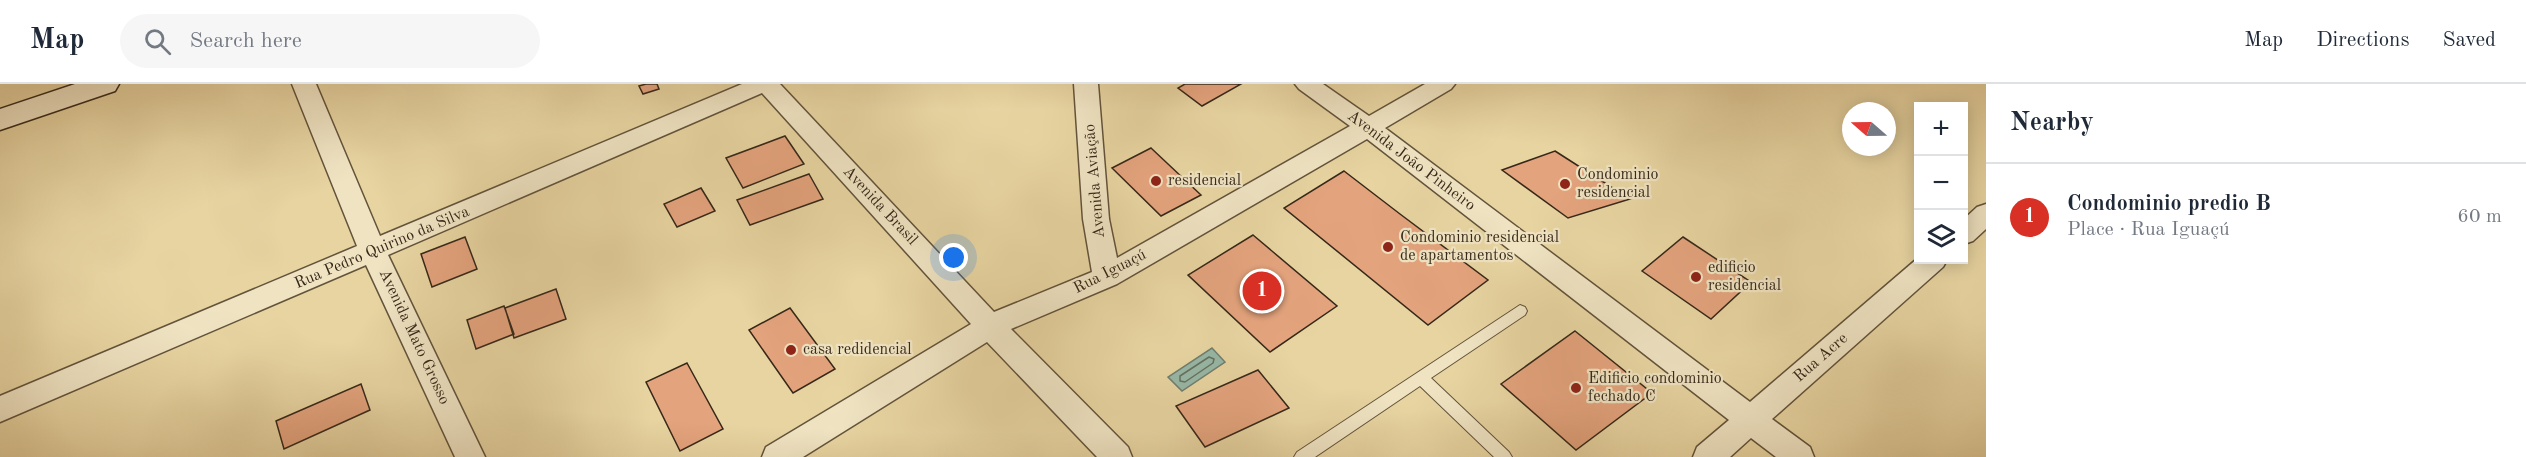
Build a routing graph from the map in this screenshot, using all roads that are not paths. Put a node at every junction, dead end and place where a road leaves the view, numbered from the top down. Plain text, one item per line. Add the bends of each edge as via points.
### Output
1 (105, 84) edge
2 (304, 84) edge
3 (765, 84) edge
4 (1086, 84) edge
5 (1307, 84) edge
6 (1443, 84) edge
7 (0, 120) edge
8 (1368, 128) junction
9 (1986, 214) edge
10 (1968, 230) edge
11 (373, 252) junction
12 (1929, 264) edge
13 (1107, 277) junction
14 (1520, 312) dead end
15 (990, 326) junction
16 (1421, 378) junction
17 (0, 409) edge
18 (1751, 420) junction
19 (470, 457) edge
20 (777, 457) edge
21 (1117, 457) edge
22 (1302, 457) edge
23 (1504, 457) edge
24 (1708, 457) edge
25 (1799, 457) edge

1 - 7 street
2 - 11 street, Avenida Mato Grosso
3 - 11 street, Rua Pedro Quirino da Silva
3 - 15 street, Avenida Brasil
4 - 13 street, Avenida Aviação via 1096,219
5 - 8 street, Avenida João Pinheiro
6 - 8 street, Rua Iguaçú
8 - 13 street, Rua Iguaçú
8 - 18 street, Avenida João Pinheiro
9 - 10 street
11 - 17 street, Rua Pedro Quirino da Silva
11 - 19 street, Avenida Mato Grosso
12 - 18 street, Rua Acre
13 - 15 street, Rua Iguaçú
14 - 16 lane
15 - 20 street, Rua Iguaçú
15 - 21 street, Avenida Brasil
16 - 22 lane
16 - 23 lane
18 - 24 street, Rua Acre
18 - 25 street, Avenida João Pinheiro

